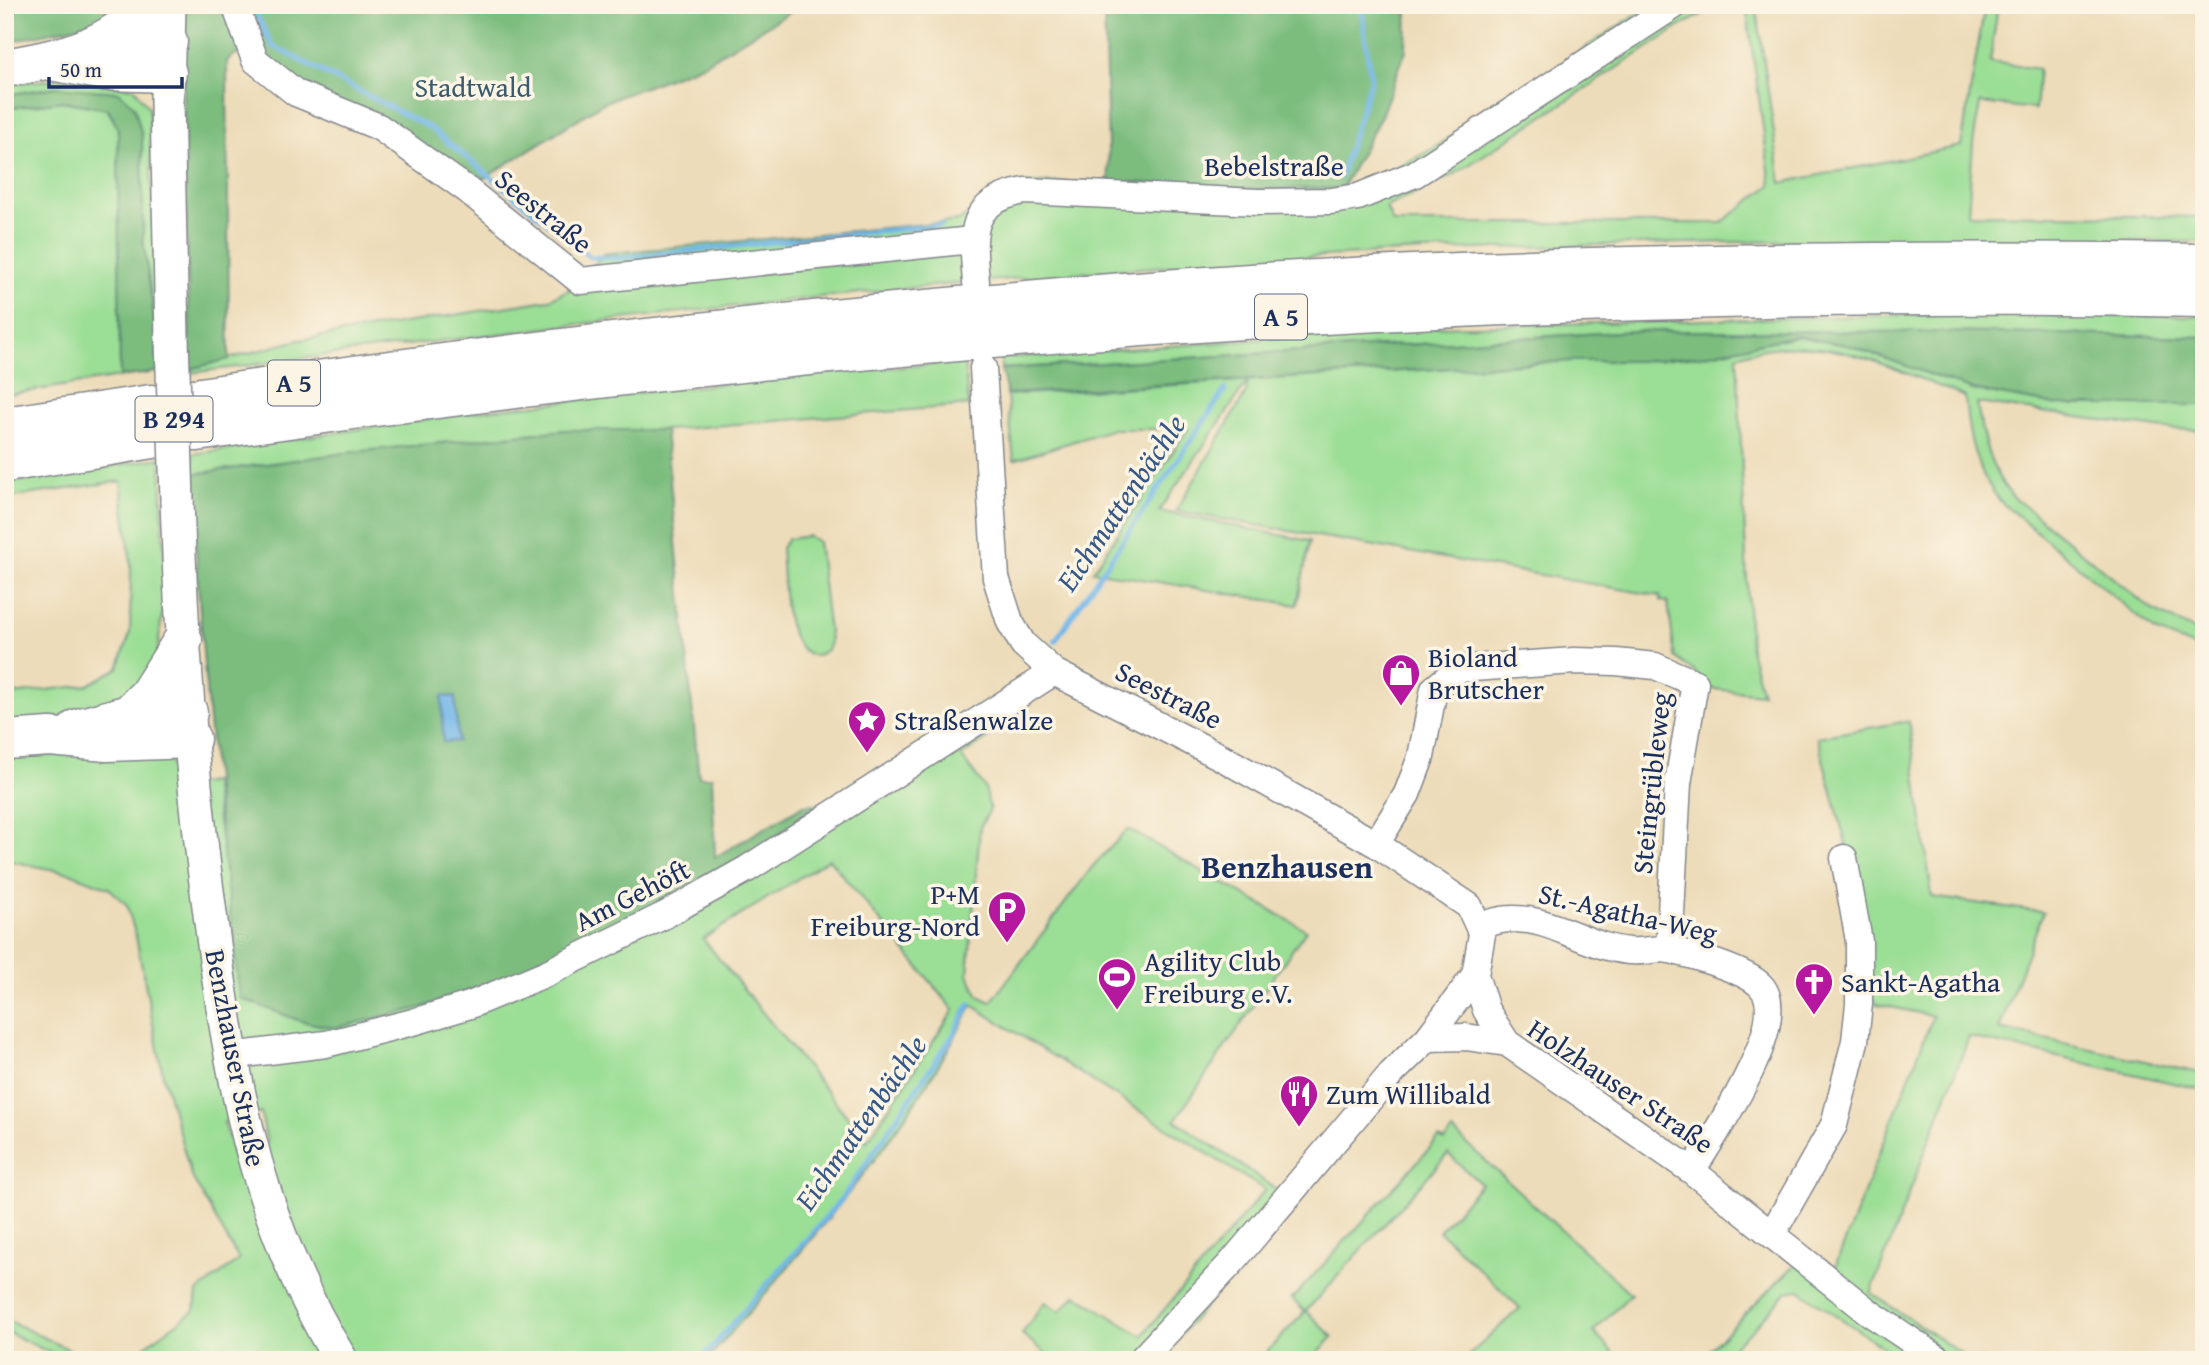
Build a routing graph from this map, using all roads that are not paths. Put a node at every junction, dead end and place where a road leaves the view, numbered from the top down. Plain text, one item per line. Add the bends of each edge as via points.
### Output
1 (145, 5) edge
2 (235, 5) edge
3 (1675, 5) edge
4 (105, 40) junction
5 (168, 40) edge
6 (49, 61) junction
7 (5, 68) edge
8 (972, 240) junction
9 (2204, 263) edge
10 (976, 282) dead end
11 (2204, 298) edge
12 (983, 368) dead end
13 (5, 426) edge
14 (5, 463) edge
15 (183, 640) junction
16 (1032, 654) junction
17 (1054, 671) junction
18 (1020, 691) junction
19 (129, 714) junction
20 (190, 725) junction
21 (50, 737) junction
22 (5, 740) edge
23 (1376, 844) junction
24 (1844, 858) dead end
25 (1480, 925) junction
26 (1669, 950) junction
27 (1475, 975) junction
28 (1428, 1038) junction
29 (1507, 1044) junction
30 (230, 1056) junction
31 (1692, 1171) junction
32 (1772, 1234) junction
33 (341, 1360) edge
34 (1142, 1360) edge
35 (1940, 1360) edge

1 - 4 highway via 132,22
2 - 8 street, Seestraße via 255,60 296,93 379,127 466,188 580,281
3 - 8 street, Bebelstraße via 1434,162 1384,188 1331,201 1301,202 1025,191 987,205
4 - 5 highway
4 - 6 highway
5 - 6 highway via 105,71
5 - 15 main road, B 294, bridge
6 - 7 highway
8 - 10 street
9 - 11 highway, A 5 via 1808,262 1577,267 1012,300 669,334 196,415 887,346 1172,323 1700,298 2033,294
12 - 16 street, Seestraße via 996,578 1010,622
13 - 14 highway via 152,421
15 - 19 highway via 148,695
15 - 20 main road, B 294
16 - 17 street, Seestraße
16 - 18 street
17 - 18 street, Am Gehöft via 1044,681
17 - 23 street, Seestraße
18 - 30 street, Am Gehöft via 747,869 547,973 470,1005 412,1022 326,1044
19 - 20 highway
19 - 21 highway
20 - 21 highway via 107,742
20 - 30 main road, Benzhauser Straße via 202,854
21 - 22 highway
23 - 25 street, Seestraße via 1452,892 1469,906
23 - 26 street, Steingrübleweg via 1407,794 1422,757 1434,688 1458,669 1574,661 1655,666 1695,683 1678,783
24 - 32 street via 1858,941 1855,1041 1834,1125
25 - 26 street, St.-Agatha-Weg via 1512,919 1628,951
25 - 27 street via 1482,947
26 - 31 street, St.-Agatha-Weg via 1740,973 1761,985 1770,1001 1769,1020 1751,1068
27 - 28 street
27 - 29 street via 1486,1010
28 - 29 street, Holzhauser Straße via 1466,1037
28 - 34 street via 1391,1074 1233,1261
29 - 31 street, Holzhauser Straße
30 - 33 main road, Benzhauser Straße via 252,1153 278,1232 309,1308
31 - 32 street, Holzhauser Straße
32 - 35 street, Holzhauser Straße via 1870,1313

